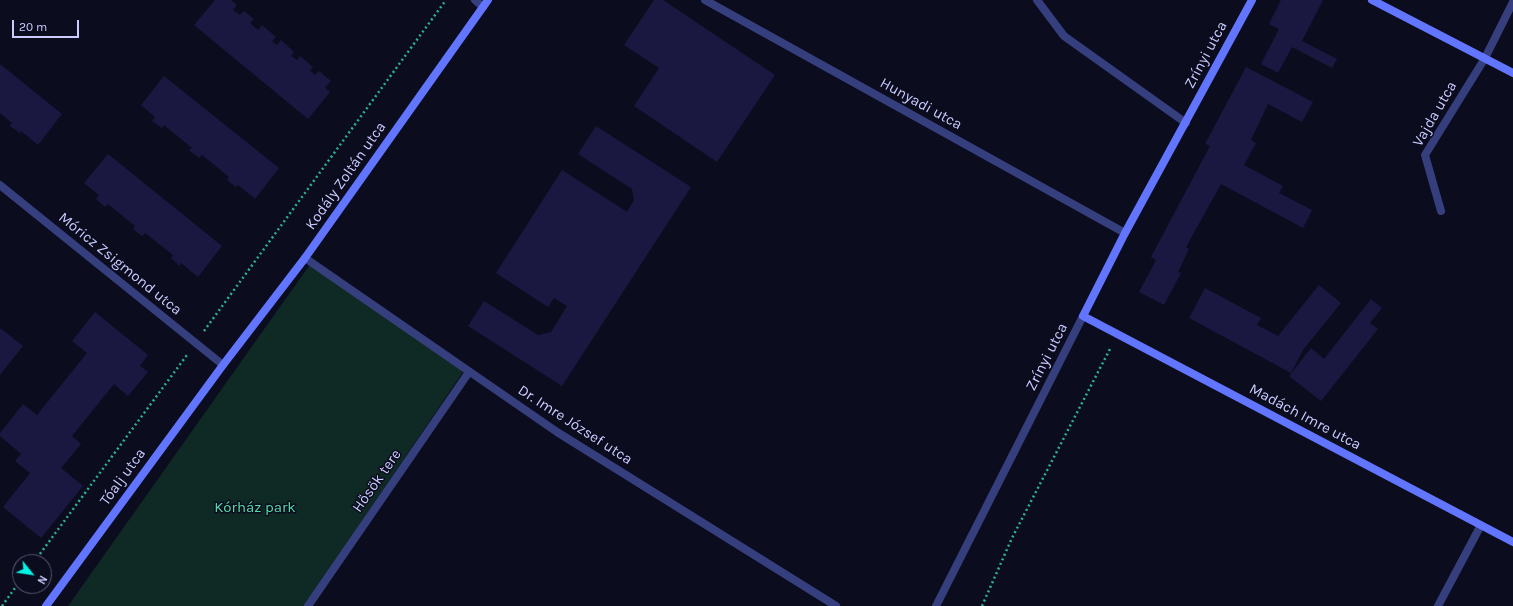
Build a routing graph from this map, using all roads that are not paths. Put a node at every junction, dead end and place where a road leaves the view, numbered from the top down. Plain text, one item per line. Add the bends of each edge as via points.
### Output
1 (475, 0) edge
2 (705, 0) edge
3 (1037, 0) edge
4 (1252, 0) edge
5 (1372, 0) edge
6 (1513, 2) edge
7 (486, 3) edge
8 (1485, 58) junction
9 (1513, 73) edge
10 (1186, 123) junction
11 (0, 185) edge
12 (1441, 211) dead end
13 (1125, 233) junction
14 (305, 258) junction
15 (1083, 316) junction
16 (223, 365) junction
17 (469, 372) junction
18 (1481, 525) junction
19 (1513, 542) edge
20 (46, 606) edge
21 (308, 606) edge
22 (836, 606) edge
23 (936, 606) edge
24 (1438, 606) edge

1 - 7 street
2 - 13 street, Hunyadi utca
3 - 10 street via 1064,36
4 - 10 street, Zrínyi utca
5 - 8 street
6 - 8 street, Vajda utca
7 - 14 street, Kodály Zoltán utca
8 - 9 street
8 - 12 street, Vajda utca via 1425,156
10 - 13 street, Zrínyi utca
11 - 16 street, Móricz Zsigmond utca
13 - 15 street, Zrínyi utca
14 - 16 street, Kodály Zoltán utca
14 - 17 street, Dr. Imre József utca
15 - 18 street, Madách Imre utca
15 - 23 street, Zrínyi utca
16 - 20 street, Tóalj utca
17 - 21 street, Hősök tere
17 - 22 street, Dr. Imre József utca via 557,432
18 - 19 street, Madách Imre utca
18 - 24 street

